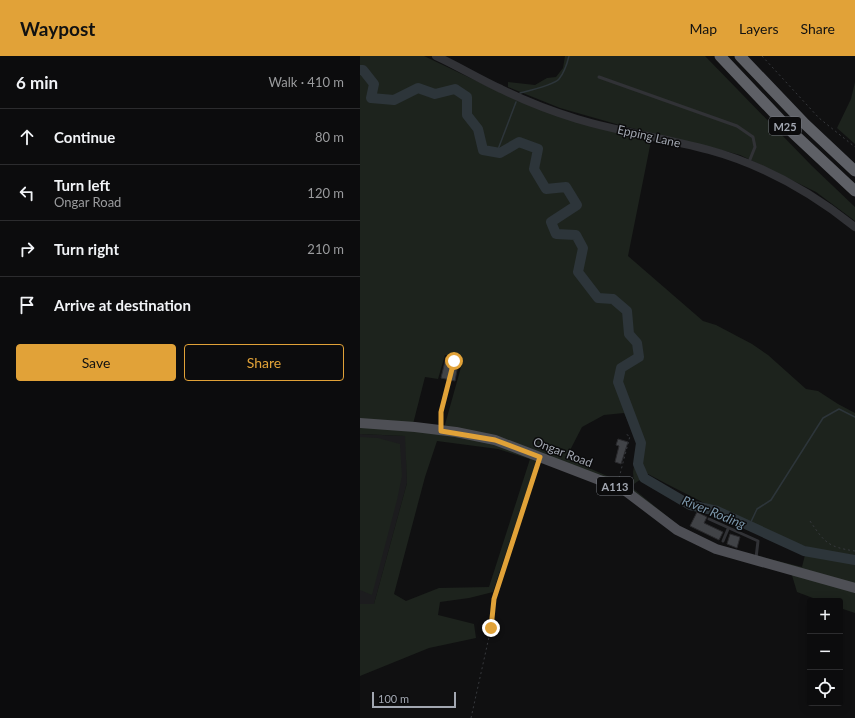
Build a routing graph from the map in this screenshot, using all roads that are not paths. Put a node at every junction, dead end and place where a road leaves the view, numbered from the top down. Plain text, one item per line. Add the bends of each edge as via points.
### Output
1 (436, 56) edge
2 (720, 56) edge
3 (740, 56) edge
4 (599, 77) dead end
5 (749, 163) junction
6 (855, 171) edge
7 (855, 191) edge
8 (855, 227) edge
9 (360, 423) edge
10 (709, 519) dead end
11 (728, 529) junction
12 (723, 541) dead end
13 (756, 560) junction
14 (855, 588) edge

1 - 5 street, Epping Lane via 500,89 561,114 593,124 710,150
2 - 7 highway, M25 via 788,128
3 - 6 highway, M25 via 805,124
4 - 5 lane via 737,126 753,137 755,147
5 - 8 street, Epping Lane via 798,187
9 - 13 main road, Ongar Road / A113 via 441,431 495,440 623,489 677,530 716,549
10 - 11 lane
11 - 12 lane
11 - 13 lane via 758,542
13 - 14 main road, Ongar Road / A113

